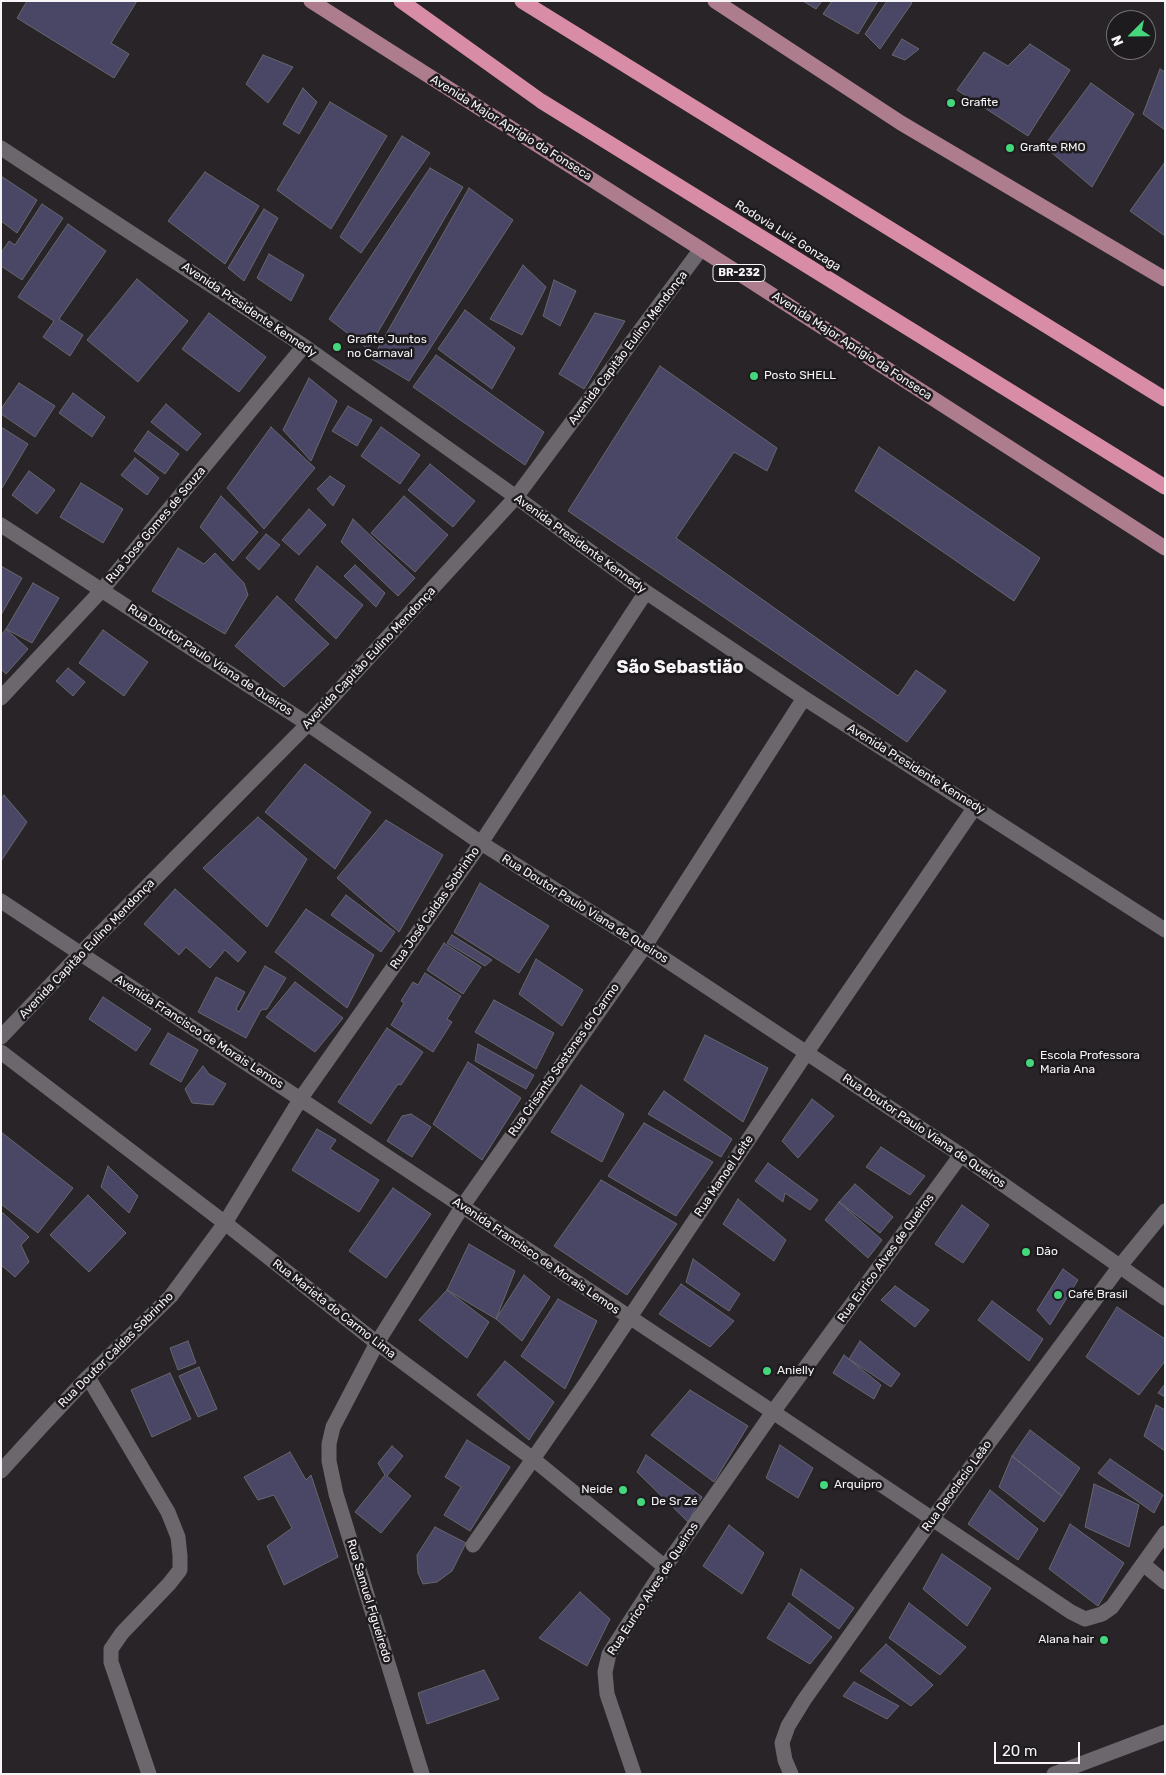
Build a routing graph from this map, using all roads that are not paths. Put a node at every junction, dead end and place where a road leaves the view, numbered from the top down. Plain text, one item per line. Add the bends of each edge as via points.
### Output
1 (311, 1) edge
2 (401, 1) edge
3 (522, 1) edge
4 (715, 1) edge
5 (1, 148) edge
6 (702, 249) junction
7 (1165, 279) edge
8 (304, 346) junction
9 (1165, 399) edge
10 (1165, 486) edge
11 (516, 497) junction
12 (1, 525) edge
13 (1165, 548) edge
14 (102, 590) junction
15 (646, 592) junction
16 (1, 698) edge
17 (804, 698) junction
18 (308, 724) junction
19 (974, 807) junction
20 (481, 843) junction
21 (1, 901) edge
22 (1165, 930) edge
23 (644, 946) junction
24 (80, 954) junction
25 (1, 1037) edge
26 (1, 1052) edge
27 (807, 1052) junction
28 (301, 1098) junction
29 (961, 1155) junction
30 (462, 1207) junction
31 (1165, 1211) edge
32 (225, 1223) junction
33 (1120, 1266) junction
34 (1165, 1298) edge
35 (629, 1317) junction
36 (377, 1343) junction
37 (88, 1377) junction
38 (773, 1412) junction
39 (334, 1427) joint
40 (533, 1459) junction
41 (1, 1471) edge
42 (933, 1518) junction
43 (1165, 1533) edge
44 (473, 1545) dead end
45 (1143, 1564) junction
46 (665, 1567) junction
47 (1165, 1582) edge
48 (1165, 1732) edge
49 (149, 1774) edge
50 (422, 1774) edge
51 (634, 1774) edge
52 (791, 1774) edge
53 (1054, 1774) edge

1 - 6 main road, Avenida Major Aprigio da Fonseca / BR-232
2 - 10 highway, Rodovia Luiz Gonzaga via 540,101
3 - 9 highway
4 - 7 main road via 901,123
5 - 8 street, Avenida Presidente Kennedy
6 - 11 street, Avenida Capitão Eulino Mendonça
6 - 13 main road, Avenida Major Aprigio da Fonseca / BR-232
8 - 11 street, Avenida Presidente Kennedy
8 - 14 street, Rua Jose Gomes de Souza
11 - 15 street, Avenida Presidente Kennedy
11 - 18 street, Avenida Capitão Eulino Mendonça
12 - 14 street, Rua Doutor Paulo Viana de Queiros
14 - 16 street, Rua Jose Gomes de Souza
14 - 18 street, Rua Doutor Paulo Viana de Queiros
15 - 17 street, Avenida Presidente Kennedy
15 - 20 street, Rua José Caldas Sobrinho
17 - 19 street, Avenida Presidente Kennedy
17 - 23 street, Rua Crisanto Sostenes do Carmo
18 - 20 street, Rua Doutor Paulo Viana de Queiros
18 - 24 street, Avenida Capitão Eulino Mendonça
19 - 22 street, Avenida Presidente Kennedy
19 - 27 street, Rua Manoel Leite
20 - 23 street, Rua Doutor Paulo Viana de Queiros
20 - 28 street, Rua José Caldas Sobrinho
21 - 24 street, Avenida Francisco de Morais Lemos
23 - 27 street, Rua Doutor Paulo Viana de Queiros
23 - 30 street, Rua Crisanto Sostenes do Carmo
24 - 25 street, Avenida Capitão Eulino Mendonça
24 - 28 street, Avenida Francisco de Morais Lemos
26 - 32 street, Rua Marieta do Carmo Lima
27 - 29 street, Rua Doutor Paulo Viana de Queiros
27 - 35 street, Rua Manoel Leite
28 - 30 street, Avenida Francisco de Morais Lemos
28 - 32 street, Rua José Caldas Sobrinho
29 - 33 street, Rua Doutor Paulo Viana de Queiros
29 - 38 street, Rua Eurico Alves de Queiros
30 - 35 street, Avenida Francisco de Morais Lemos
30 - 36 street, Rua Crisanto Sostenes do Carmo
31 - 33 street, Rua Deoclecio Leão
32 - 36 street, Rua Marieta do Carmo Lima
32 - 37 street, Rua Doutor Caldas Sobrinho via 171,1296
33 - 34 street, Rua Doutor Paulo Viana de Queiros
33 - 42 street, Rua Deoclecio Leão
35 - 38 street, Avenida Francisco de Morais Lemos
35 - 40 street, Rua Manoel Leite
36 - 39 street, Rua Crisanto Sostenes do Carmo
36 - 40 street, Rua Marieta do Carmo Lima
37 - 41 street, Rua Doutor Caldas Sobrinho
37 - 49 street via 168,1512 178,1537 180,1570 111,1649 110,1662
38 - 42 street, Avenida Francisco de Morais Lemos
38 - 46 street, Rua Eurico Alves de Queiros
39 - 50 street, Rua Samuel Figueiredo via 329,1460 336,1494
40 - 44 street, Rua Manoel Leite
40 - 46 street, Rua Marieta do Carmo Lima
42 - 45 street, Avenida Francisco de Morais Lemos via 1085,1619 1112,1607
42 - 52 street, Rua Deoclecio Leão via 788,1726 782,1744
43 - 45 street
45 - 47 street
46 - 51 street, Rua Eurico Alves de Queiros via 609,1654 605,1672 607,1694
48 - 53 street

